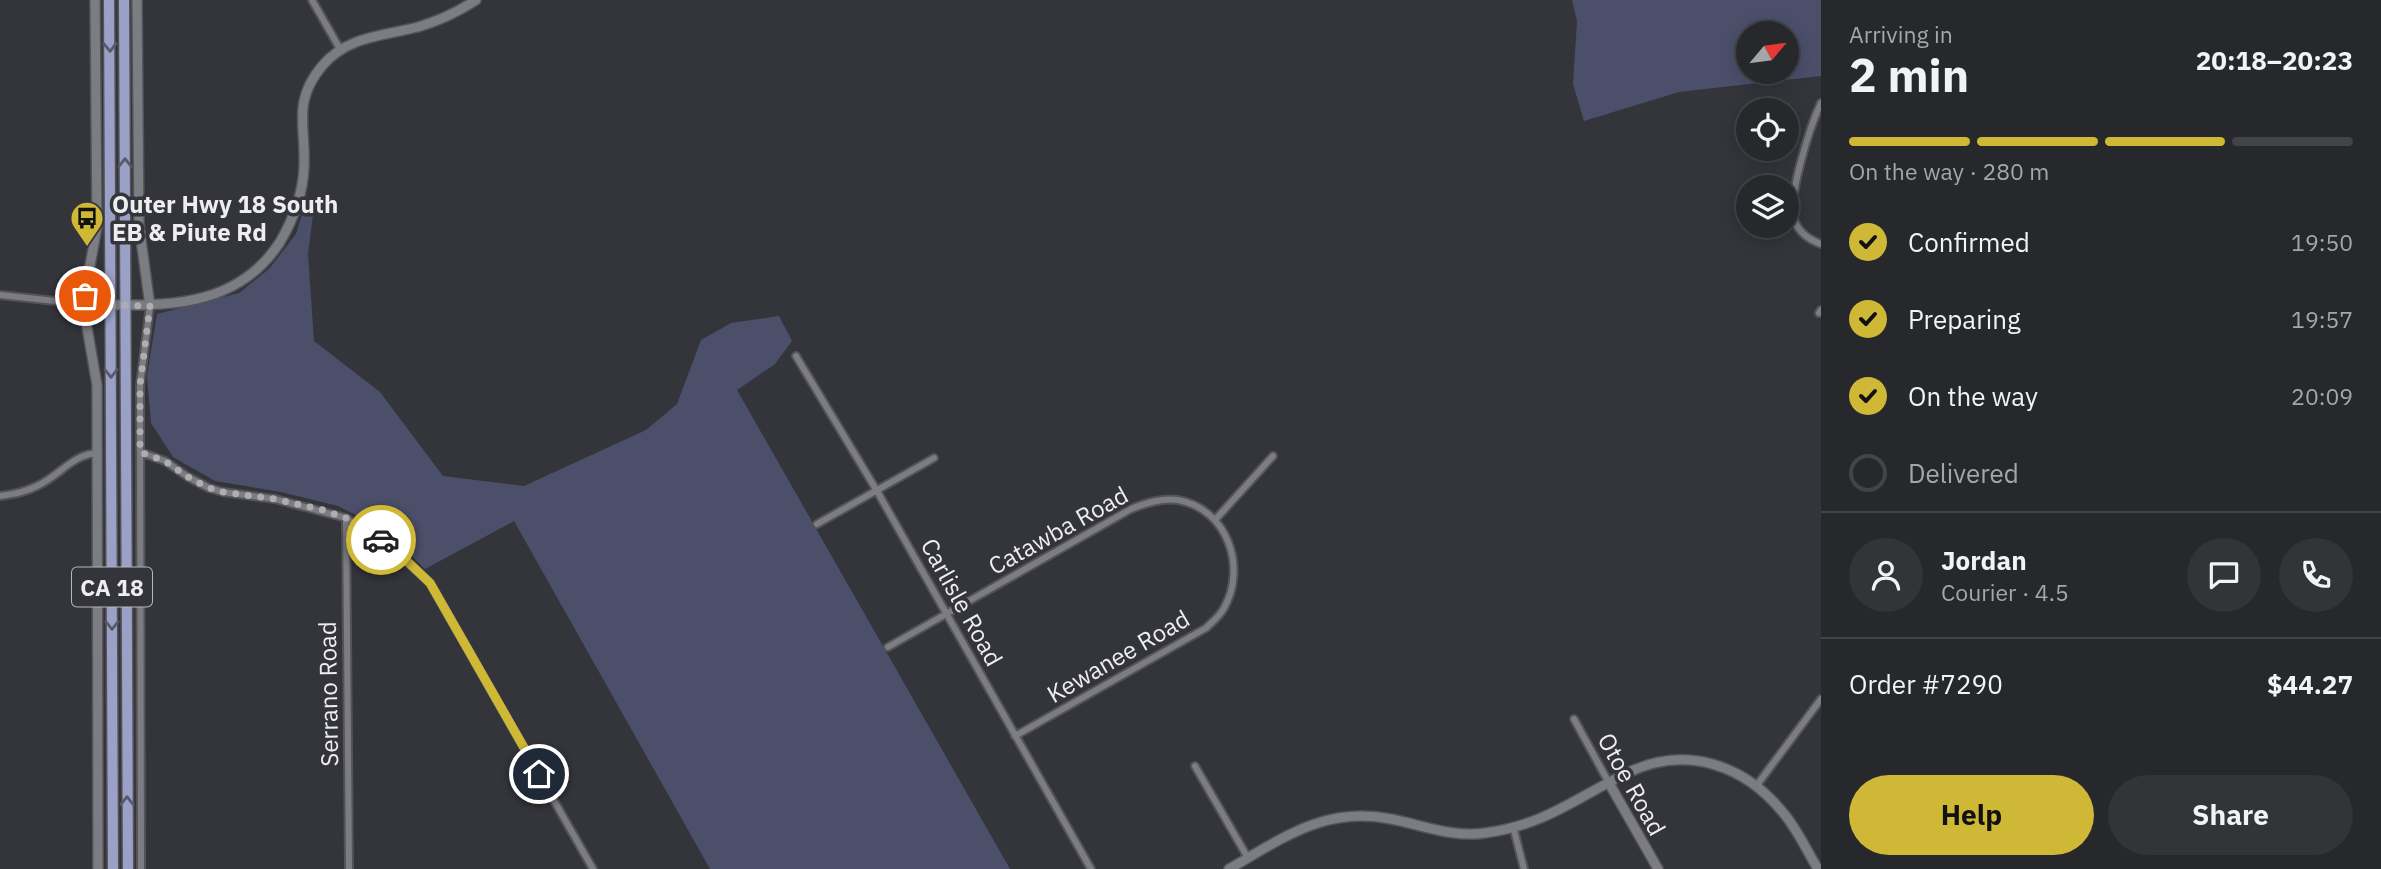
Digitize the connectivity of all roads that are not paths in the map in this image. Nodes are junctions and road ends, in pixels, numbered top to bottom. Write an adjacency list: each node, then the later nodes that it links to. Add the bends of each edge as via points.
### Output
1 (95, 0): 11 (street, via 97,227)
2 (109, 0): 12 (main road, CA 18, one-way to 12)
3 (124, 0): 13 (main road, CA 18, one-way to 3)
4 (137, 0): 14 (street, via 139,225)
5 (312, 0): 7 (street)
6 (475, 0): 7 (street, via 447,17 364,38)
7 (340, 49): 14 (street, via 310,82 303,101 304,169 299,204 277,246 230,289)
8 (1821, 103): 9 (street, via 1812,122 1794,199 1794,219 1801,231)
9 (1821, 244)
10 (0, 295): 11 (street)
11 (83, 304): 12 (street); 17 (street, via 97,385)
12 (111, 305): 13 (street); 36 (main road, CA 18, one-way to 36)
13 (126, 305): 14 (street); 37 (main road, CA 18, one-way to 13)
14 (150, 306): 16 (street, via 140,385)
15 (796, 356): 20 (street, Carlisle Road)
16 (140, 452): 22 (street, via 165,461 209,488); 38 (street)
17 (98, 453): 21 (street, via 84,453 41,484); 35 (street)
18 (1273, 456): 23 (street)
19 (933, 458): 20 (street)
20 (877, 491): 24 (street); 25 (street, Carlisle Road)
21 (0, 496)
22 (346, 518): 39 (street, Serrano Road); 40 (street, via 391,546 430,583)
23 (1215, 520): 25 (street, Catawba Road, via 1179,500 1154,500 1130,509); 29 (street, Kewanee Road, via 1233,552 1234,584 1223,610 1206,628)
24 (817, 524)
25 (946, 614): 26 (street, Catawba Road); 29 (street, Carlisle Road)
26 (888, 647)
27 (1821, 699): 32 (street)
28 (1574, 719): 31 (street, Otoe Road)
29 (1015, 736): 41 (street, Carlisle Road)
30 (1195, 766): 34 (street)
31 (1609, 783): 32 (street, via 1643,766 1694,761 1732,770); 33 (street); 44 (street, Otoe Road)
32 (1757, 785): 45 (street, via 1785,814)
33 (1514, 830): 34 (street, via 1477,835 1390,818 1343,816 1305,827); 43 (street)
34 (1248, 858): 42 (street)
35 (98, 869)
36 (113, 869)
37 (128, 869)
38 (141, 869)
39 (349, 869)
40 (593, 869)
41 (1091, 869)
42 (1229, 869)
43 (1524, 869)
44 (1658, 869)
45 (1818, 869)

